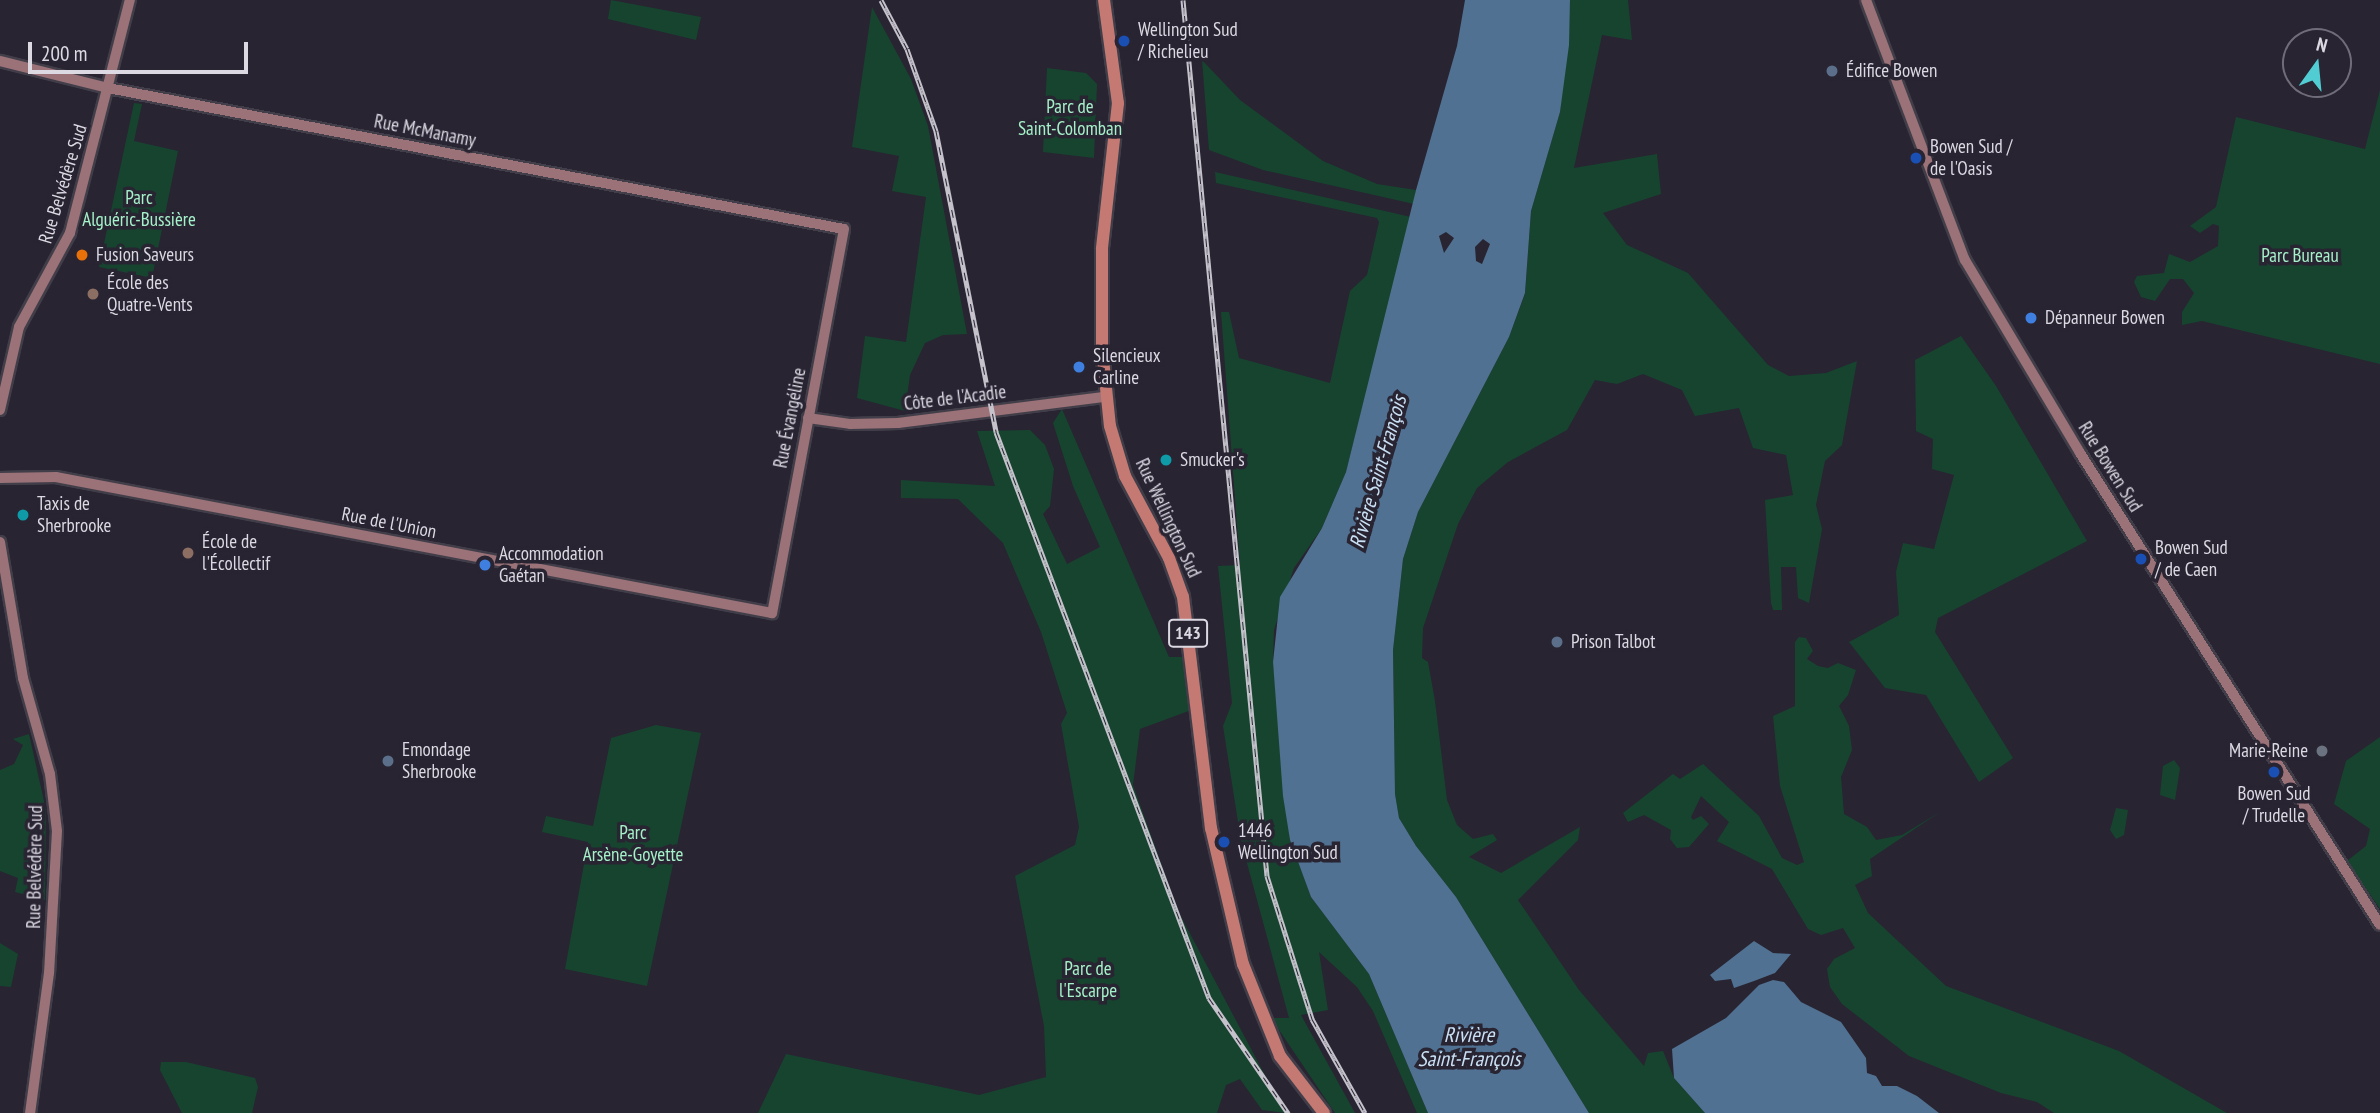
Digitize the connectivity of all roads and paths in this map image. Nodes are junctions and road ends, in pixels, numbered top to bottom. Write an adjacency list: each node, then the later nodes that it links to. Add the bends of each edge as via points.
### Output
1 (130, 0): 5 (street, Rue Belvédère Sud)
2 (1104, 0): 7 (main road, Rue Wellington Sud / 143, via 1118,103 1102,249)
3 (1866, 0): 13 (street, Rue Bowen Sud, via 1952,235 1969,269 2073,442)
4 (0, 61): 5 (street, Rue McManamy)
5 (108, 88): 6 (street, Rue McManamy); 8 (street, Rue Belvédère Sud, via 70,233 19,327)
6 (844, 229): 9 (street, Rue Évangéline)
7 (1105, 397): 9 (street, Côte de l'Acadie, via 898,423 850,424); 15 (main road, Rue Wellington Sud / 143, via 1121,465 1169,558 1183,597 1211,828 1243,964 1280,1056)
8 (0, 410)
9 (808, 418): 12 (street, Rue Évangéline)
10 (0, 478): 12 (street, Rue de l'Union, via 56,477)
11 (0, 542): 14 (street, Rue Belvédère Sud, via 23,678 50,774 57,831 49,973)
12 (772, 613)
13 (2380, 925)
14 (30, 1113)
15 (1324, 1113)

